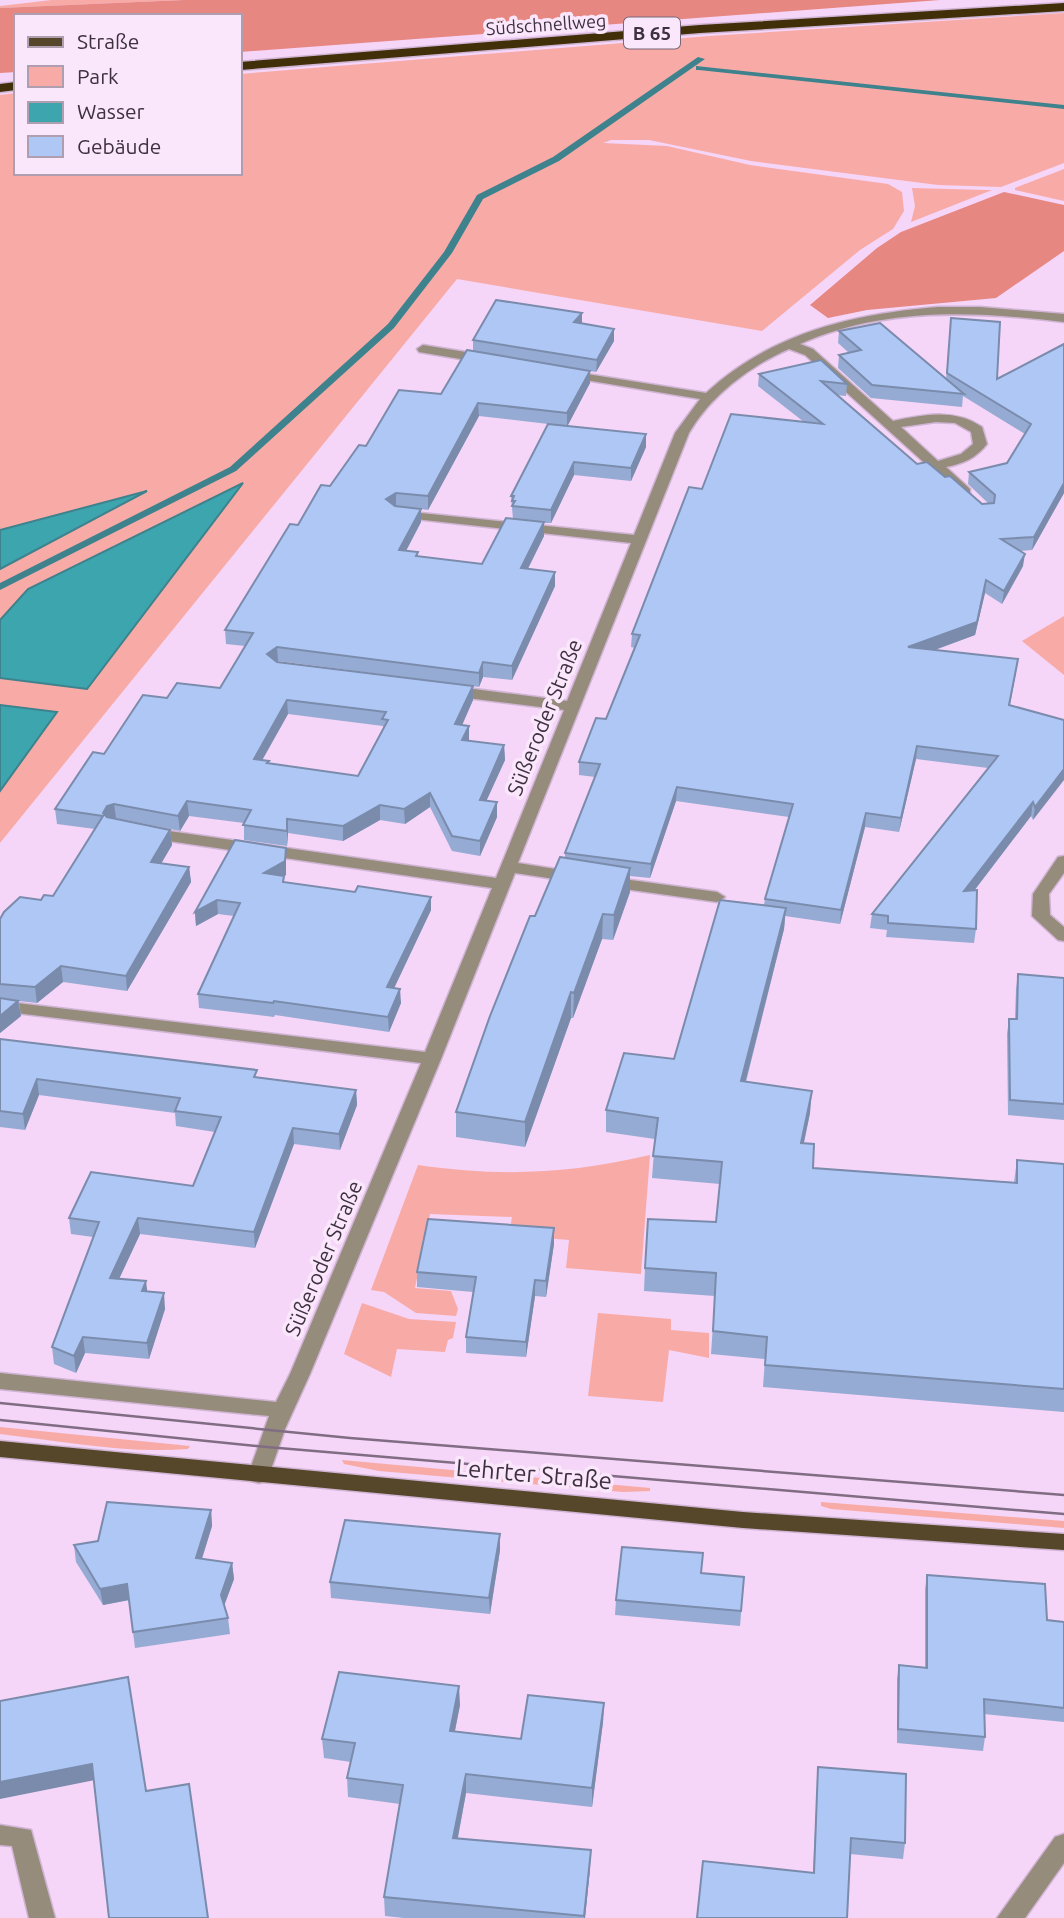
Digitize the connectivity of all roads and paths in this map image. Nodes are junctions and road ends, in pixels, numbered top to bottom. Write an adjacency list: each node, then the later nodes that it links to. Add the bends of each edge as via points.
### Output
1 (1031, 0): 3 (highway, Südschnellweg / B 65)
2 (1064, 7): 4 (highway, Südschnellweg / B 65, via 700,29)
3 (242, 57)
4 (242, 66)
5 (1064, 318): 6 (street, Süßeroder Straße, via 942,310 849,322)
6 (786, 343): 10 (street, Süßeroder Straße); 11 (street, via 809,352)
7 (422, 349): 8 (street)
8 (504, 363)
9 (559, 372): 10 (street)
10 (708, 397): 15 (street, Süßeroder Straße, via 682,433)
11 (891, 425): 12 (street); 12 (street, via 947,418 977,429 980,444 974,452)
12 (937, 465): 13 (street)
13 (976, 502)
14 (396, 513): 15 (street)
15 (641, 540): 17 (street, Süßeroder Straße)
16 (439, 690): 17 (street)
17 (573, 706): 20 (street, Süßeroder Straße)
18 (136, 830): 21 (street)
19 (1064, 861): 23 (street, via 1041,894 1041,916)
20 (509, 867): 21 (street, Süßeroder Straße); 22 (street)
21 (502, 884): 25 (street, Süßeroder Straße)
22 (717, 897)
23 (1064, 936)
24 (0, 1006): 25 (street)
25 (432, 1059): 27 (street, Süßeroder Straße)
26 (0, 1381): 27 (street)
27 (282, 1410): 29 (street, Süßeroder Straße)
28 (0, 1449): 29 (main road, Lehrter Straße)
29 (259, 1475): 30 (main road, Lehrter Straße, via 743,1520)
30 (1064, 1542)
31 (0, 1835): 33 (street, via 22,1837)
32 (1064, 1844): 34 (street)
33 (41, 1918)
34 (1010, 1918)

